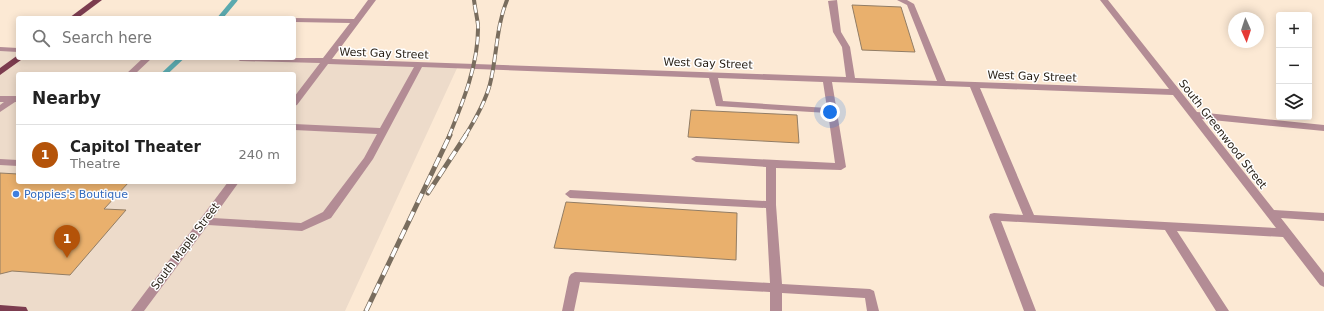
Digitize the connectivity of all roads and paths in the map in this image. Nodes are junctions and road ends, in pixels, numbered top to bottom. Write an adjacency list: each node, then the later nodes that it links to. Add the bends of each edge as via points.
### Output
1 (98, 0): 6 (main road)
2 (372, 0): 8 (street)
3 (833, 0): 20 (street, via 837,32 846,47)
4 (901, 0): 21 (street, via 910,4)
5 (1104, 0): 23 (street, South Greenwood Street)
6 (76, 16)
7 (296, 20): 8 (street)
8 (356, 21): 14 (street)
9 (0, 49): 10 (street)
10 (16, 50)
11 (16, 60): 16 (main road)
12 (146, 60): 17 (street)
13 (289, 60): 14 (street, West Gay Street)
14 (324, 62): 15 (street, West Gay Street); 26 (street)
15 (419, 65): 18 (street, West Gay Street); 32 (street)
16 (0, 72)
17 (132, 72)
18 (713, 74): 19 (street, West Gay Street); 28 (street, via 718,104)
19 (827, 79): 20 (street, West Gay Street); 28 (street)
20 (851, 80): 21 (street, West Gay Street)
21 (942, 83): 22 (street, West Gay Street)
22 (974, 84): 23 (street, West Gay Street); 42 (street)
23 (1175, 92): 29 (street, South Greenwood Street)
24 (16, 99): 25 (street); 27 (street)
25 (0, 100)
26 (296, 100)
27 (0, 109)
28 (833, 111): 36 (street, via 841,167)
29 (1194, 116): 31 (street); 40 (street, South Greenwood Street)
30 (296, 127): 32 (street)
31 (1324, 128)
32 (384, 131): 43 (street, via 368,159 327,215 302,227)
33 (696, 159): 36 (street)
34 (0, 162): 35 (street)
35 (16, 163)
36 (771, 164): 39 (street)
37 (232, 184): 43 (street, South Maple Street)
38 (570, 194): 39 (street)
39 (771, 205): 47 (street)
40 (1271, 214): 41 (street); 45 (street, South Greenwood Street)
41 (1324, 217)
42 (1030, 219): 44 (street); 54 (street, via 994,217)
43 (204, 221): 50 (street, South Maple Street)
44 (1168, 226): 45 (street); 55 (street)
45 (1285, 233): 46 (street, South Greenwood Street)
46 (1324, 282)
47 (776, 288): 51 (street, via 576,277); 52 (street); 53 (street, via 870,294)
48 (1, 310): 49 (main road)
49 (22, 311)
50 (138, 311)
51 (568, 311)
52 (776, 311)
53 (873, 311)
54 (1030, 311)
55 (1223, 311)

